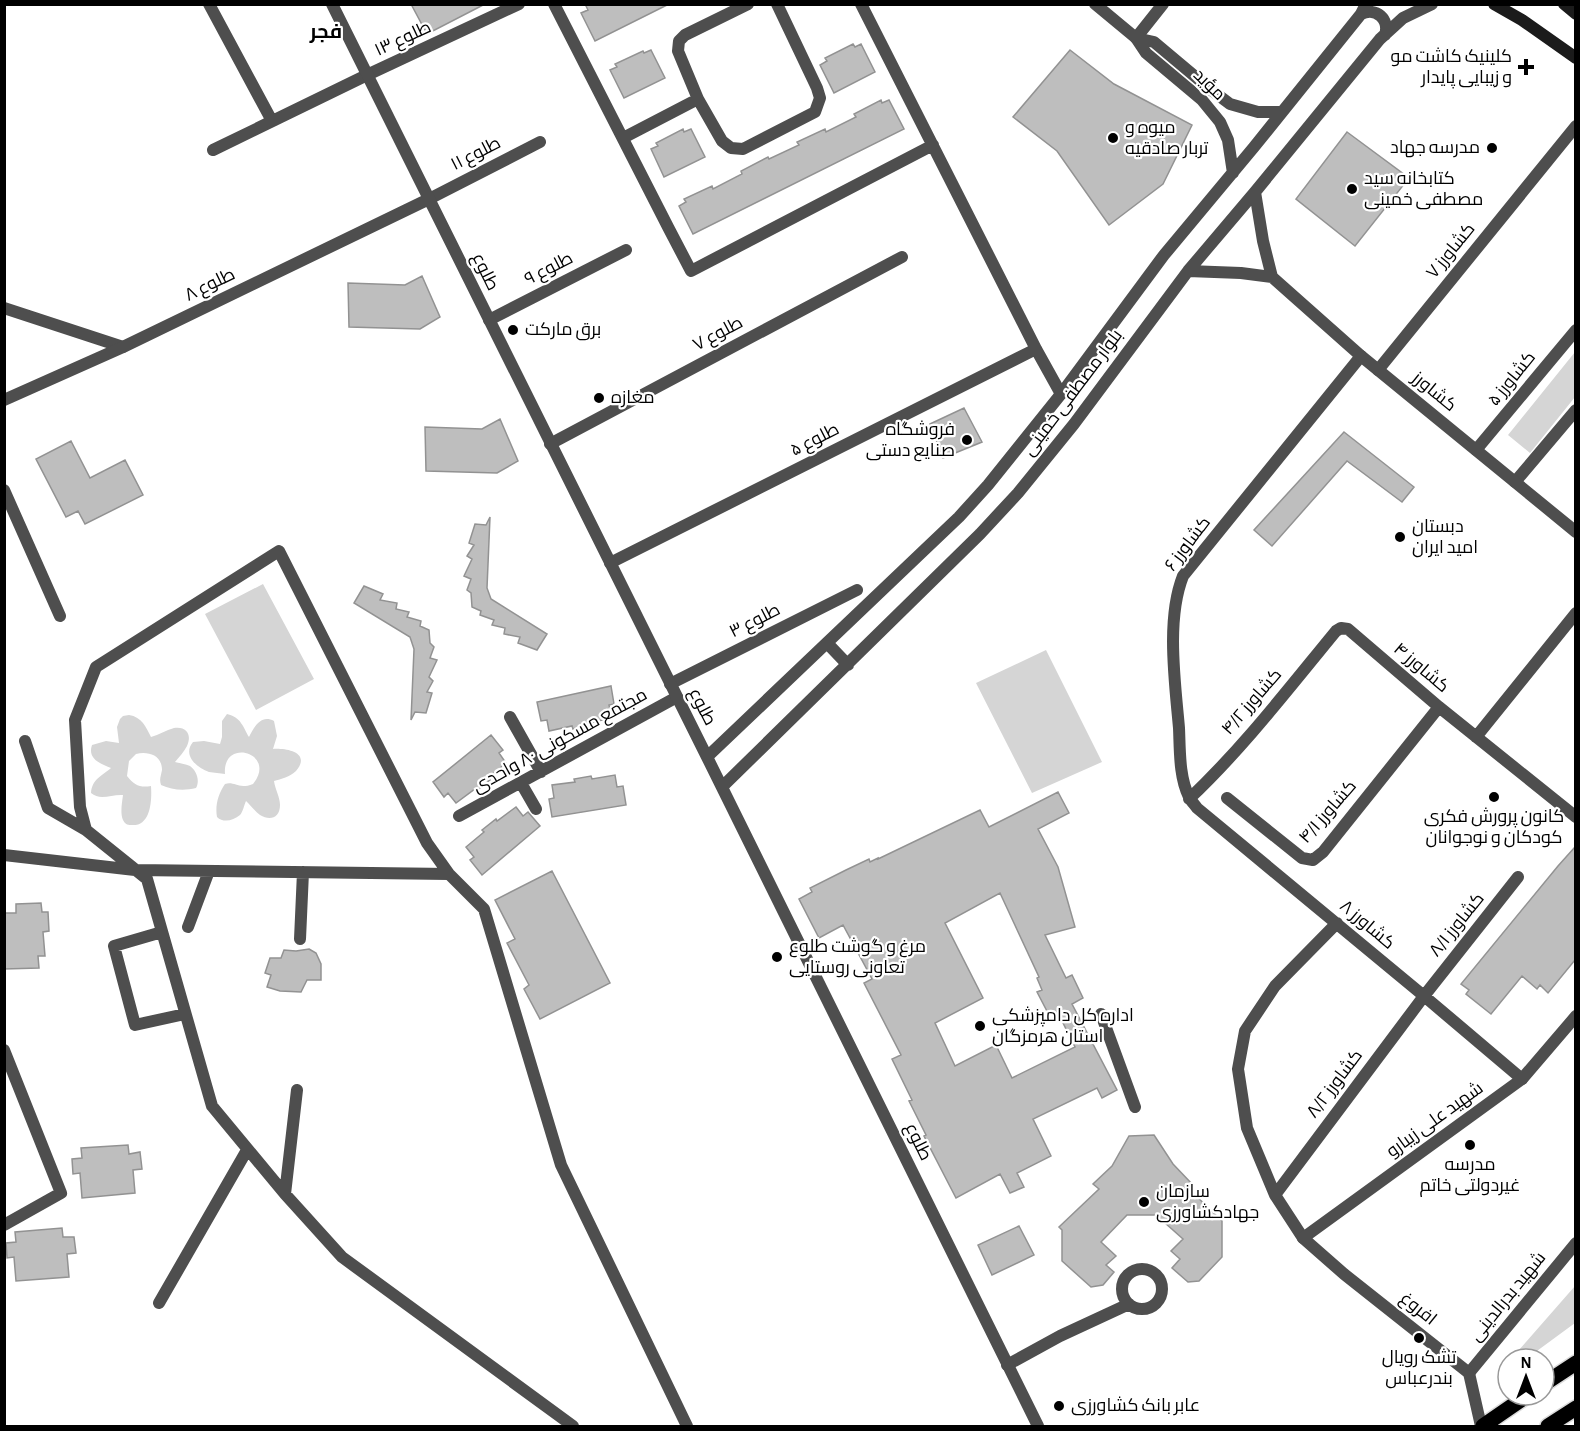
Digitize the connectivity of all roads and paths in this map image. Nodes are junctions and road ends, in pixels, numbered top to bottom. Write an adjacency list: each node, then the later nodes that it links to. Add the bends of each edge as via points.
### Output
1 (209, 4): 23 (street)
2 (332, 4): 20 (street, طلوع)
3 (519, 4): 20 (street, طلوع ۱۳)
4 (554, 4): 25 (street)
5 (748, 4): 21 (street, via 685,34 679,41 678,51)
6 (777, 4): 21 (street, via 817,88 820,99 815,112 743,149 731,148 722,141)
7 (861, 4): 27 (street)
8 (1095, 4): 18 (street, مؤید)
9 (1163, 4): 18 (street)
10 (1432, 4): 17 (street, بلوار مصطفی خمینی, via 1403,18)
11 (1494, 4): 16 (main road)
12 (1519, 4): 16 (main road)
13 (1564, 4): 15 (main road)
14 (1364, 9): 17 (street, via 1383,18); 22 (street, بلوار مصطفی خمینی)
15 (1575, 14)
16 (1522, 20): 19 (main road)
17 (1384, 34): 30 (street, بلوار مصطفی خمینی)
18 (1136, 38): 22 (street, مؤید, via 1154,42 1230,104 1258,112); 29 (street, مؤید, via 1146,53 1202,100 1220,122)
19 (1575, 58)
20 (367, 75): 23 (street, طلوع ۱۳); 31 (street, طلوع)
21 (698, 99): 25 (street)
22 (1282, 112): 29 (street, بلوار مصطفی خمینی)
23 (272, 121): 28 (street, طلوع ۱۳)
24 (1575, 126): 42 (street, کشاورز ۷)
25 (622, 138): 27 (street, via 692,271)
26 (540, 142): 31 (street, طلوع ۱۱)
27 (933, 145): 40 (street)
28 (213, 150)
29 (1233, 172): 43 (street, بلوار مصطفی خمینی, via 1164,255)
30 (1255, 192): 34 (street, بلوار مصطفی خمینی); 35 (street)
31 (429, 199): 37 (street, طلوع); 39 (street, طلوع ۸)
32 (626, 250): 37 (street, طلوع ۹)
33 (902, 257): 46 (street, طلوع ۷)
34 (1188, 271): 35 (street); 57 (street, بلوار مصطفی خمینی, via 1018,493)
35 (1272, 277): 41 (street, کشاورز)
36 (4, 308): 39 (street)
37 (489, 320): 46 (street, طلوع)
38 (1575, 330): 47 (street, کشاورز ۵)
39 (123, 347): 44 (street, طلوع ۸)
40 (1036, 349): 43 (street); 51 (street, طلوع ۵)
41 (1361, 356): 42 (street, کشاورز); 69 (street, کشاورز ۶, via 1183,576 1177,591 1174,663 1181,757)
42 (1378, 370): 47 (street, کشاورز)
43 (1061, 394): 56 (street, بلوار مصطفی خمینی, via 959,517)
44 (4, 400)
45 (1575, 410): 48 (street)
46 (550, 444): 51 (street, طلوع)
47 (1476, 450): 48 (street, کشاورز)
48 (1515, 482): 50 (street, کشاورز)
49 (4, 490): 54 (street)
50 (1575, 532)
51 (610, 563): 58 (street, طلوع)
52 (856, 590): 58 (street, طلوع ۳)
53 (1575, 613): 62 (street)
54 (60, 616)
55 (1341, 628): 60 (street, کشاورز ۴, via 1348,629); 69 (street, کشاورز ۴/۲)
56 (827, 643): 57 (street); 64 (street, بلوار مصطفی خمینی)
57 (848, 665): 67 (street, بلوار مصطفی خمینی)
58 (670, 684): 59 (street, طلوع)
59 (677, 697): 64 (street, طلوع); 65 (street, مجتمع مسکونی ۸۰ واحدی)
60 (1439, 707): 62 (street, کشاورز ۴); 68 (street, کشاورز ۴/۱, via 1313,860 1302,858)
61 (510, 717): 65 (street)
62 (1476, 737): 71 (street, کشاورز ۴)
63 (24, 741): 73 (street, via 48,808)
64 (707, 757): 67 (street, طلوع)
65 (541, 772): 66 (street, مجتمع مسکونی ۸۰ واحدی)
66 (521, 783): 70 (street); 72 (street, مجتمع مسکونی ۸۰ واحدی)
67 (722, 788): 101 (street, طلوع)
68 (1227, 798)
69 (1189, 799): 80 (street, کشاورز ۸)
70 (536, 809)
71 (1574, 814)
72 (459, 816)
73 (86, 830): 75 (street); 78 (street, via 80,807 75,720 96,667 279,551 427,843)
74 (4, 855): 75 (street)
75 (135, 870): 76 (street); 82 (street, via 147,879)
76 (209, 871): 77 (street); 81 (street)
77 (303, 872): 78 (street); 83 (street)
78 (449, 874): 107 (street, via 484,909 561,1165)
79 (1518, 878): 84 (street, کشاورز ۸/۱)
80 (1337, 924): 84 (street, کشاورز ۸); 94 (street, افروغ, via 1275,986 1245,1031 1238,1069 1247,1128)
81 (188, 927)
82 (162, 932): 85 (street); 85 (street, via 114,946 135,1025)
83 (300, 939)
84 (1424, 996): 89 (street, کشاورز ۸); 94 (street, کشاورز ۸/۲)
85 (185, 1014): 92 (street, via 212,1106)
86 (1101, 1014): 91 (street)
87 (1575, 1016): 89 (street, شهید علی زیبارو)
88 (4, 1050): 95 (street, via 61,1193)
89 (1522, 1079): 96 (street, شهید علی زیبارو)
90 (297, 1090): 93 (street)
91 (1136, 1107)
92 (247, 1150): 93 (street); 98 (street)
93 (285, 1194): 106 (street, via 342,1257)
94 (1275, 1195): 96 (street, افروغ)
95 (4, 1225)
96 (1303, 1238): 102 (street, افروغ)
97 (1575, 1243): 102 (street, شهید بدرالدینی)
98 (159, 1303)
99 (1129, 1304): 101 (street)
100 (1575, 1363): 103 (main road)
101 (1007, 1365): 108 (street, طلوع)
102 (1468, 1373): 109 (street)
103 (1556, 1376)
104 (1510, 1407): 109 (main road)
105 (1575, 1408): 110 (main road)
106 (573, 1426)
107 (687, 1426)
108 (1038, 1426)
109 (1482, 1426)
110 (1548, 1426)

